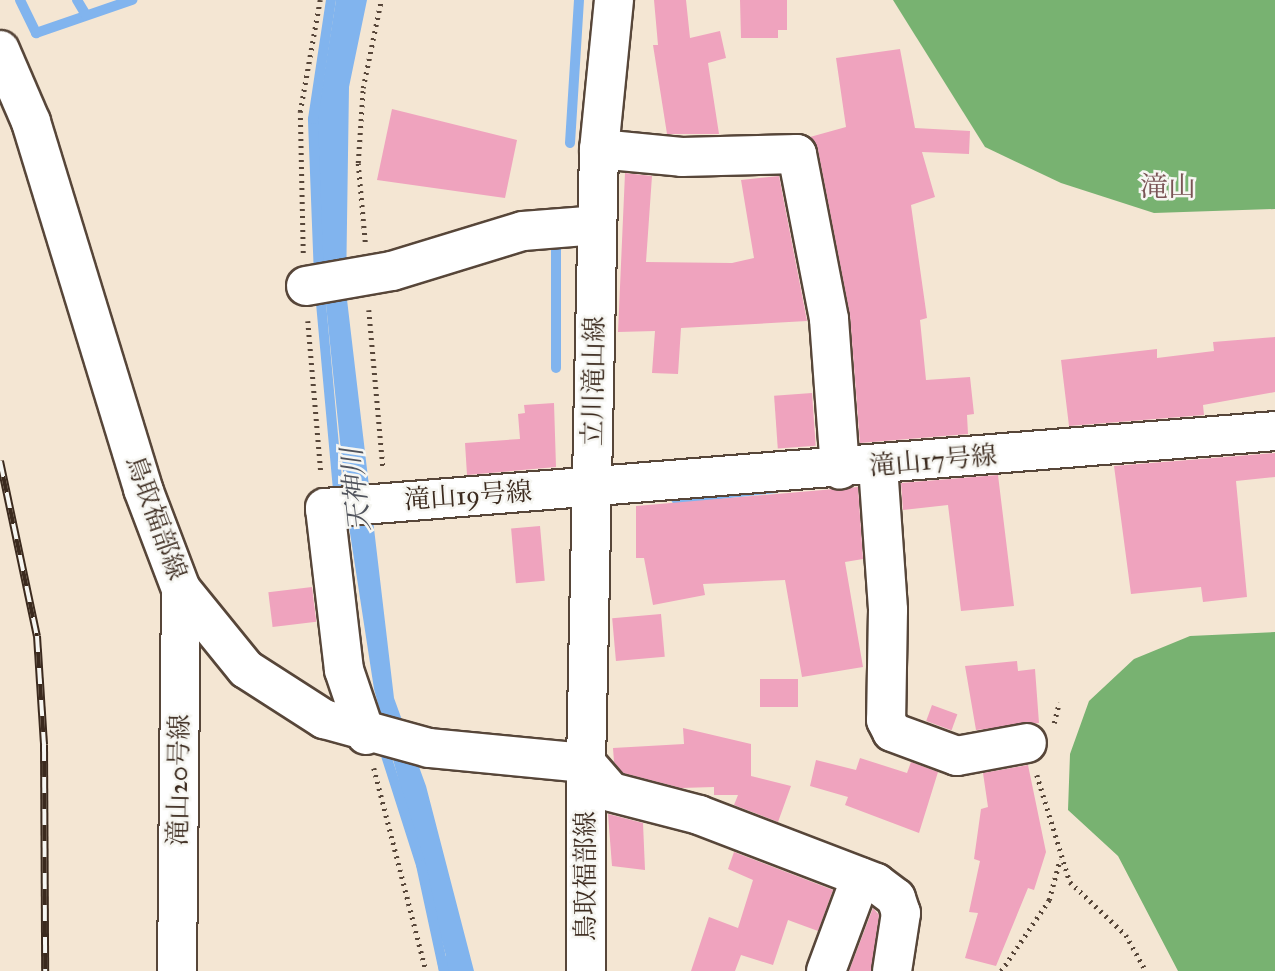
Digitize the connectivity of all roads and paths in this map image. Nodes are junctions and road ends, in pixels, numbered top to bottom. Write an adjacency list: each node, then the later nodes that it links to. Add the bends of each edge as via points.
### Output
1 (381, 0): 6 (path, via 363,88 358,163)
2 (614, 0): 4 (street, 立川滝山線)
3 (0, 50): 13 (street, 鳥取福部線, via 46,166 143,489)
4 (599, 149): 5 (street, 立川滝山線); 10 (street, via 682,157 797,154 829,318)
5 (597, 225): 6 (street, via 523,232); 11 (street, 立川滝山線)
6 (370, 275): 7 (street); 12 (path, via 368,342)
7 (306, 286)
8 (1275, 431): 9 (street, 滝山17号線)
9 (878, 466): 10 (street, 滝山17号線); 15 (street, via 888,610 886,720 892,733 957,756)
10 (840, 470): 11 (street, 滝山17号線)
11 (591, 487): 12 (street, 滝山19号線); 16 (street, 立川滝山線)
12 (387, 502): 14 (street, 滝山19号線, via 325,508 344,670)
13 (181, 589): 14 (street, 鳥取福部線, via 220,643 272,690); 21 (street, 滝山20号線)
14 (370, 736): 16 (street, 鳥取福部線, via 429,748); 22 (path)
15 (1027, 743): 17 (path)
16 (586, 763): 18 (street, via 611,792 699,815); 23 (street, 鳥取福部線)
17 (1060, 856): 24 (path, via 1049,900); 25 (path, via 1070,882 1126,935)
18 (861, 877): 19 (street); 20 (street, via 896,898 901,913)
19 (832, 956): 20 (street)
20 (892, 966)
21 (177, 971)
22 (426, 971)
23 (586, 971)
24 (1001, 971)
25 (1146, 971)

